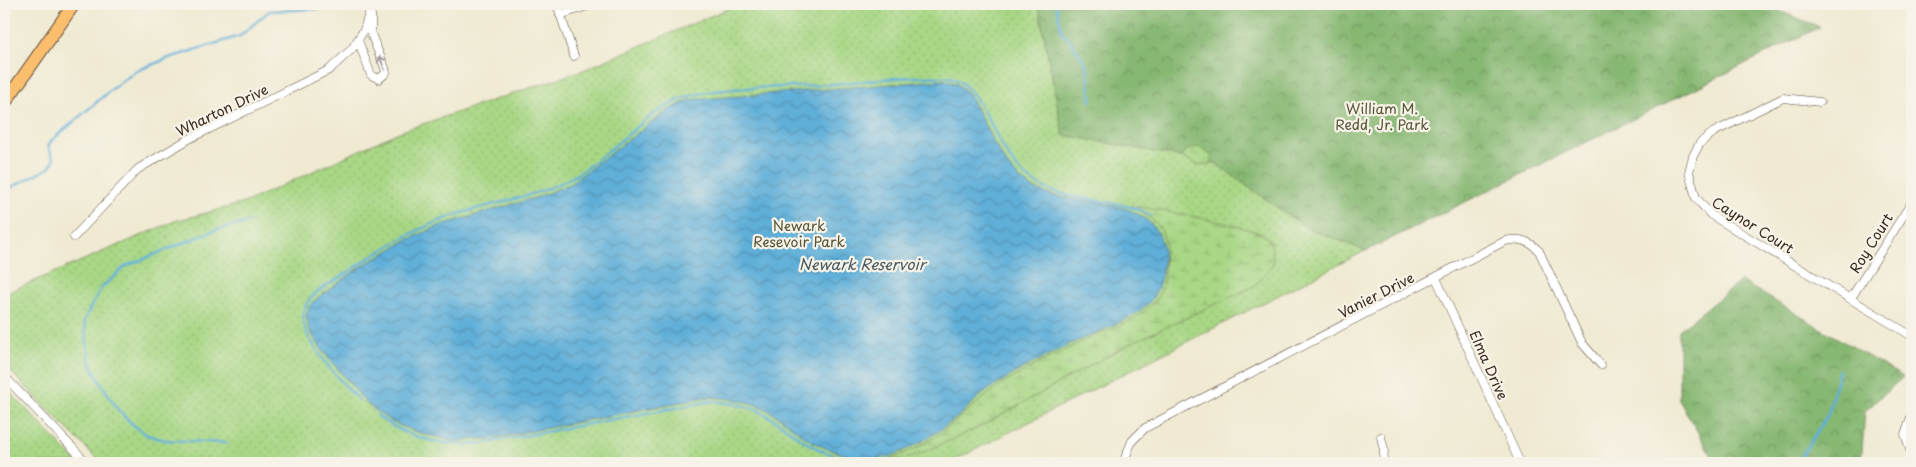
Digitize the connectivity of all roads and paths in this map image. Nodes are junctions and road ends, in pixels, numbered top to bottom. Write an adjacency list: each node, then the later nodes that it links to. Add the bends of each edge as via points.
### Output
1 (74, 4): 9 (main road)
2 (557, 4): 5 (street)
3 (593, 4): 5 (street)
4 (372, 8): 6 (street, Wharton Drive); 6 (street, one-way to 4, via 371,75 379,79 386,73 371,34)
5 (560, 15): 7 (street)
6 (358, 40): 11 (street, Wharton Drive, via 329,70 138,168)
7 (574, 56)
8 (1820, 102): 13 (street, Caynor Court, via 1783,98 1714,132 1700,143 1689,172 1696,198 1711,215)
9 (4, 104)
10 (1912, 202): 13 (street, Roy Court)
11 (74, 238)
12 (1436, 278): 15 (street, Vanier Drive, via 1505,241 1520,239 1527,242 1539,251 1582,343); 21 (street, Vanier Drive, via 1145,428 1127,449); 23 (street, Elma Drive)
13 (1851, 298): 14 (street, Caynor Court)
14 (1912, 336)
15 (1601, 365)
16 (4, 376): 20 (street)
17 (1912, 414): 19 (street, via 1905,434)
18 (1381, 438): 22 (street)
19 (1912, 455)
20 (87, 463)
21 (1123, 463)
22 (1383, 463)
23 (1520, 463)

